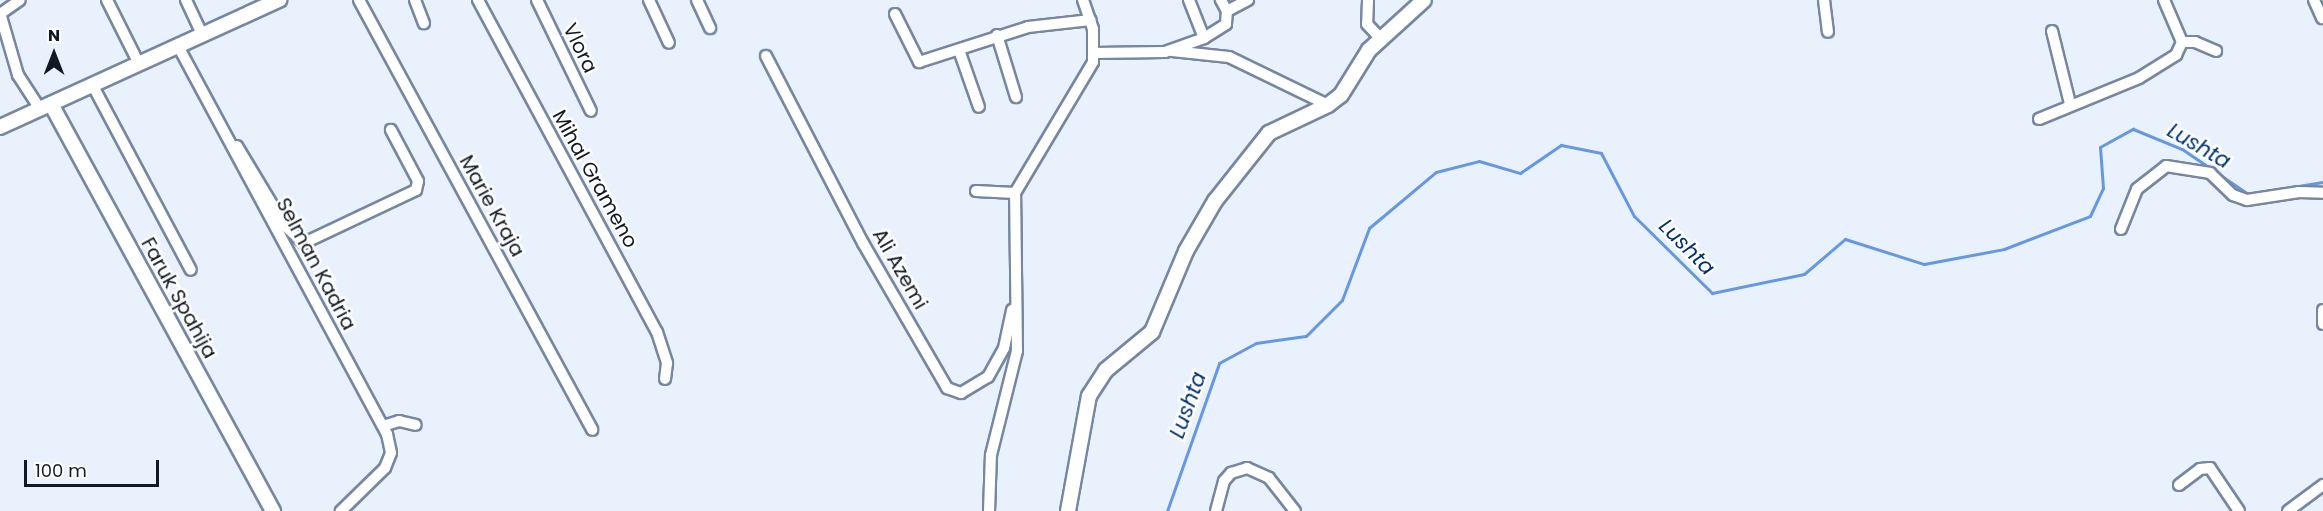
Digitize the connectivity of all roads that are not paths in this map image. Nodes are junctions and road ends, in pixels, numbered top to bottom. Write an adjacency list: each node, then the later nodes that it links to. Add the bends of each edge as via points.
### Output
1 (20, 0): 22 (street)
2 (107, 0): 42 (street)
3 (186, 0): 30 (street)
4 (279, 0): 20 (street)
5 (359, 0): 65 (street, Marie Kraja)
6 (415, 0): 26 (street)
7 (478, 0): 62 (street, Mihal Grameno, via 657,332 667,363)
8 (537, 0): 49 (street, Vlora)
9 (649, 0): 35 (street)
10 (697, 0): 27 (street)
11 (1083, 0): 25 (street)
12 (1189, 0): 32 (street)
13 (1221, 0): 21 (street)
14 (1248, 0): 21 (street)
15 (1368, 0): 33 (street, via 1367,24)
16 (1424, 0): 33 (street)
17 (1824, 0): 29 (street)
18 (2164, 0): 34 (street)
19 (2314, 0): 24 (street)
20 (252, 5): 30 (street)
21 (1227, 11): 32 (street, via 1226,24)
22 (0, 14): 47 (street, via 18,75)
23 (894, 14): 37 (street, via 919,62)
24 (2322, 18)
25 (1091, 20): 31 (street, via 1046,23); 40 (street)
26 (424, 22)
27 (710, 28)
28 (2052, 31): 45 (street)
29 (1828, 32)
30 (202, 34): 36 (street)
31 (998, 35): 37 (street); 44 (street)
32 (1204, 38): 38 (street)
33 (1380, 38): 46 (street, via 1341,95)
34 (2182, 42): 39 (street, via 2195,42); 45 (street, via 2176,56 2139,78)
35 (669, 43)
36 (178, 46): 42 (street); 50 (street, Selman Kadria)
37 (959, 50): 48 (street)
38 (1172, 51): 40 (street); 46 (street, via 1229,57)
39 (2216, 51)
40 (1094, 53): 55 (street, via 1082,86)
41 (766, 56): 59 (street, Ali Azemi, via 863,243 947,388 961,393 988,377 1004,348)
42 (139, 64): 43 (street)
43 (93, 86): 47 (street); 58 (street)
44 (1016, 97)
45 (2070, 104): 51 (street)
46 (1328, 105): 72 (street, via 1269,134 1258,144 1200,225 1152,332 1120,357 1097,382 1084,412)
47 (46, 107): 52 (street); 69 (street, Faruk Spahija)
48 (979, 107)
49 (591, 111)
50 (219, 119): 53 (street, Selman Kadria, via 285,226 304,243 416,190 418,181); 64 (street, Selman Kadria)
51 (2039, 119)
52 (0, 127)
53 (391, 130)
54 (976, 191): 55 (street)
55 (1015, 193): 59 (street)
56 (2323, 194): 57 (street, via 2306,192 2247,200 2233,195 2210,172 2166,166 2137,189)
57 (2121, 229)
58 (191, 270)
59 (1016, 306): 71 (street, via 1017,351 991,455)
60 (2323, 310): 61 (street)
61 (2323, 324)
62 (665, 379)
63 (416, 424): 64 (street, via 399,421)
64 (383, 426): 70 (street, Selman Kadria, via 390,444 389,460)
65 (592, 430)
66 (2179, 485): 75 (street, via 2200,469 2210,468)
67 (2323, 485): 68 (street)
68 (2303, 507): 76 (street)
69 (273, 511)
70 (341, 511)
71 (989, 511)
72 (1068, 511)
73 (1216, 511): 74 (street, via 1224,481 1231,473 1247,468 1269,478)
74 (1295, 511)
75 (2239, 511)
76 (2288, 511)

